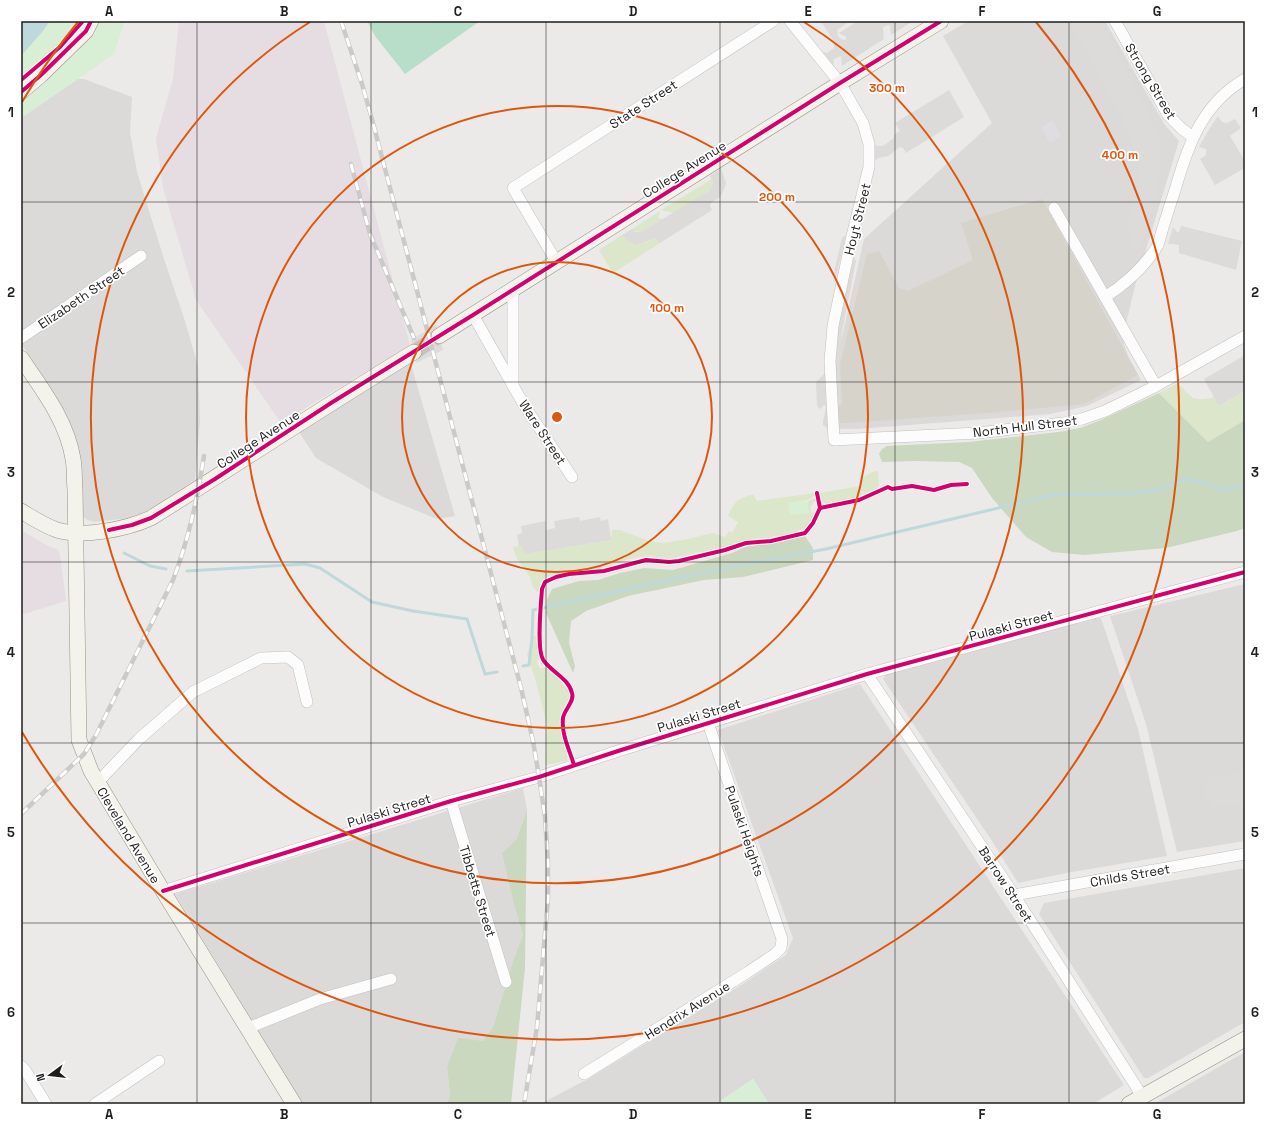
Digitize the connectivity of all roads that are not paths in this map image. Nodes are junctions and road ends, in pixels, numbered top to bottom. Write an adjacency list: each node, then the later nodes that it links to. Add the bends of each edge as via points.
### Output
1 (91, 21): 8 (street, via 86,31)
2 (773, 21): 12 (street, State Street, via 513,188)
3 (790, 21): 7 (street, Hoyt Street)
4 (941, 21): 7 (street, College Avenue)
5 (1115, 21): 9 (street, Strong Street, via 1168,115)
6 (1245, 79): 9 (street, via 1213,106)
7 (840, 83): 12 (street, College Avenue); 23 (street, Hoyt Street, via 863,123 870,160 833,326 830,361)
8 (21, 92)
9 (1193, 137): 14 (street, via 1158,245 1135,275)
10 (1054, 208): 14 (street)
11 (141, 256): 18 (street, Elizabeth Street)
12 (556, 261): 13 (street, College Avenue)
13 (513, 289): 15 (street, College Avenue); 21 (street, Ware Street)
14 (1105, 297): 22 (street)
15 (473, 315): 16 (street, College Avenue); 21 (street, Ware Street)
16 (439, 336)
17 (1245, 336): 22 (street, North Hull Street)
18 (21, 338)
19 (414, 352): 26 (street, College Avenue, via 151,518 109,530)
20 (21, 358): 26 (street, Cleveland Avenue, via 59,416 66,433 74,466)
21 (513, 386): 24 (street, Ware Street)
22 (1156, 386): 23 (street, North Hull Street, via 1105,410 1063,423 978,433)
23 (834, 440)
24 (572, 477)
25 (21, 511): 26 (street, College Avenue, via 58,530)
26 (75, 532): 31 (street, Cleveland Avenue, via 79,740 87,763)
27 (1245, 572): 28 (street, Pulaski Street)
28 (867, 674): 30 (street, Pulaski Street); 35 (street, Barrow Street)
29 (307, 702): 31 (street, via 298,666 288,657 260,658 193,692 139,739)
30 (708, 723): 32 (street, Pulaski Street, via 539,777); 36 (street, Pulaski Heights)
31 (98, 782): 34 (street, Cleveland Avenue)
32 (451, 801): 34 (street, Pulaski Street); 38 (street, Tibbetts Street)
33 (1245, 854): 35 (street, Childs Street)
34 (163, 891): 39 (street, Cleveland Avenue)
35 (1014, 895): 44 (street, Barrow Street)
36 (782, 939): 43 (street, Hendrix Avenue, via 781,948 775,954)
37 (391, 979): 39 (street, via 320,999)
38 (506, 982)
39 (248, 1028): 47 (street, Cleveland Avenue)
40 (1245, 1039): 44 (street)
41 (159, 1061): 46 (street)
42 (21, 1066): 45 (street)
43 (584, 1074)
44 (1135, 1100)
45 (46, 1104)
46 (95, 1104)
47 (294, 1104)

